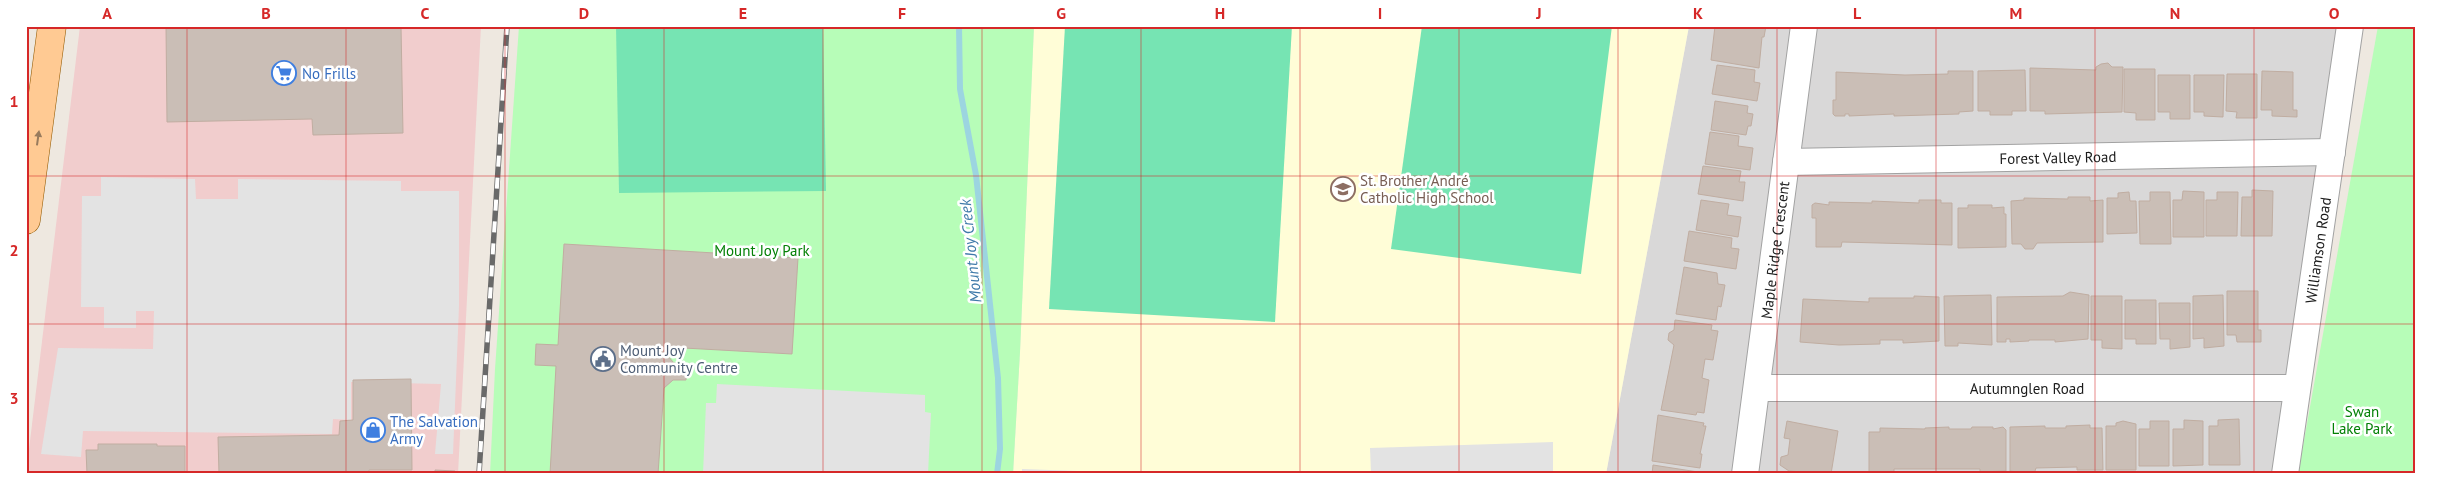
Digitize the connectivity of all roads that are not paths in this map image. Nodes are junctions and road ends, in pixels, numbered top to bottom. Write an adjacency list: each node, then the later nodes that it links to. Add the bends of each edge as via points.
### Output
1 (52, 26): 6 (main road, one-way to 1)
2 (1804, 26): 5 (street, Maple Ridge Crescent)
3 (2350, 26): 4 (street, Williamson Road)
4 (2332, 152): 5 (street, Forest Valley Road); 8 (street, Williamson Road)
5 (1786, 162): 7 (street, Maple Ridge Crescent)
6 (26, 220)
7 (1757, 388): 8 (street, Autumnglen Road); 9 (street, Maple Ridge Crescent)
8 (2298, 388): 10 (street, Williamson Road)
9 (1745, 474)
10 (2285, 474)

